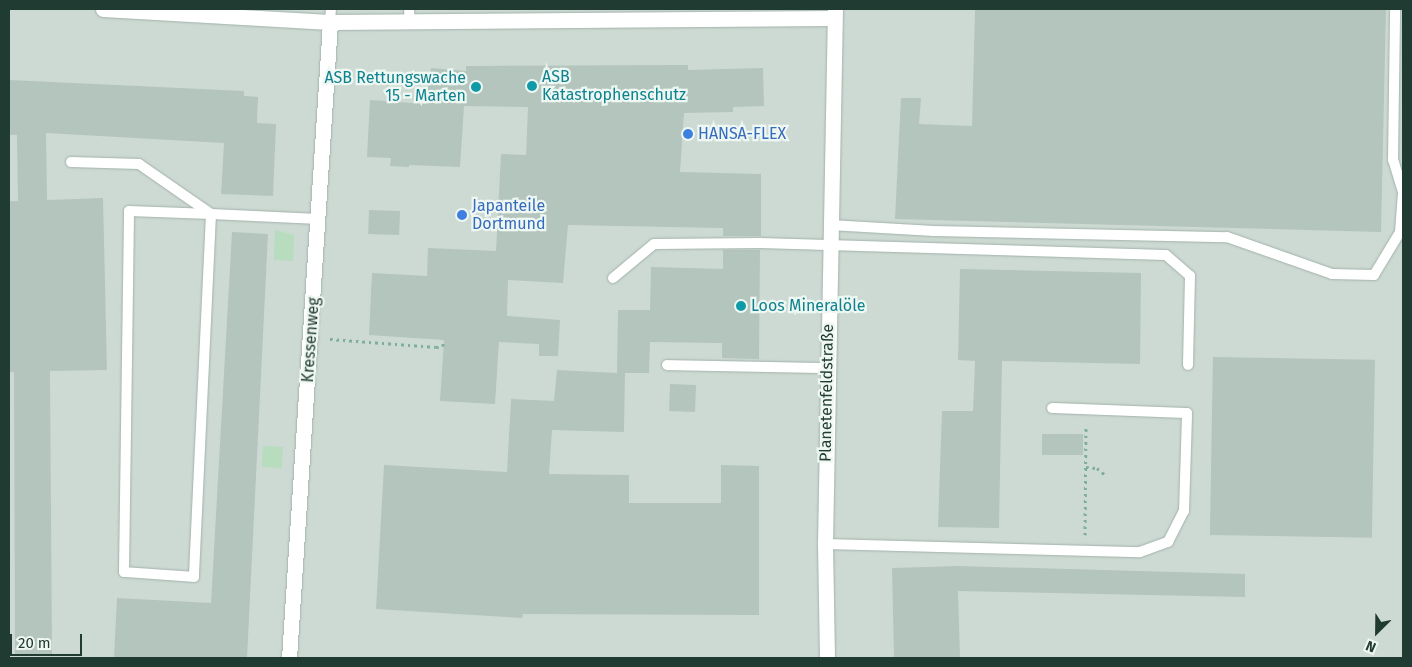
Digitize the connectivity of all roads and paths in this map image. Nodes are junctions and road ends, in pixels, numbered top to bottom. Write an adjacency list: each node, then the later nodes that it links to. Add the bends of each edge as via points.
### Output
1 (103, 9): 5 (street)
2 (1395, 9): 10 (lane, via 1393,160 1402,192 1400,232 1374,275 1332,274 1226,237 934,231)
3 (835, 13): 4 (street); 10 (street, Planetenfeldstraße)
4 (595, 14): 6 (street)
5 (331, 15): 6 (street); 9 (street, Kressenweg)
6 (410, 15)
7 (71, 162): 8 (lane, via 139,164)
8 (211, 214): 8 (lane, via 129,211 124,572 194,577); 9 (lane)
9 (319, 219): 13 (street, Kressenweg)
10 (830, 225): 11 (street, Planetenfeldstraße)
11 (829, 247): 12 (lane, via 654,244); 16 (lane, via 1166,255 1190,276); 17 (street, Planetenfeldstraße)
12 (613, 278)
13 (312, 338): 14 (path, via 436,347 443,346); 24 (street, Kressenweg)
14 (444, 340)
15 (667, 364): 17 (lane)
16 (1188, 365)
17 (828, 368): 22 (street, Planetenfeldstraße)
18 (1052, 408): 19 (lane)
19 (1086, 410): 20 (path); 23 (lane, via 1187,413 1184,511 1168,542 1140,552)
20 (1086, 467): 21 (path, via 1097,468); 23 (path)
21 (1105, 475)
22 (825, 544): 23 (lane); 25 (street, Planetenfeldstraße)
23 (1085, 550)
24 (289, 658)
25 (827, 658)

